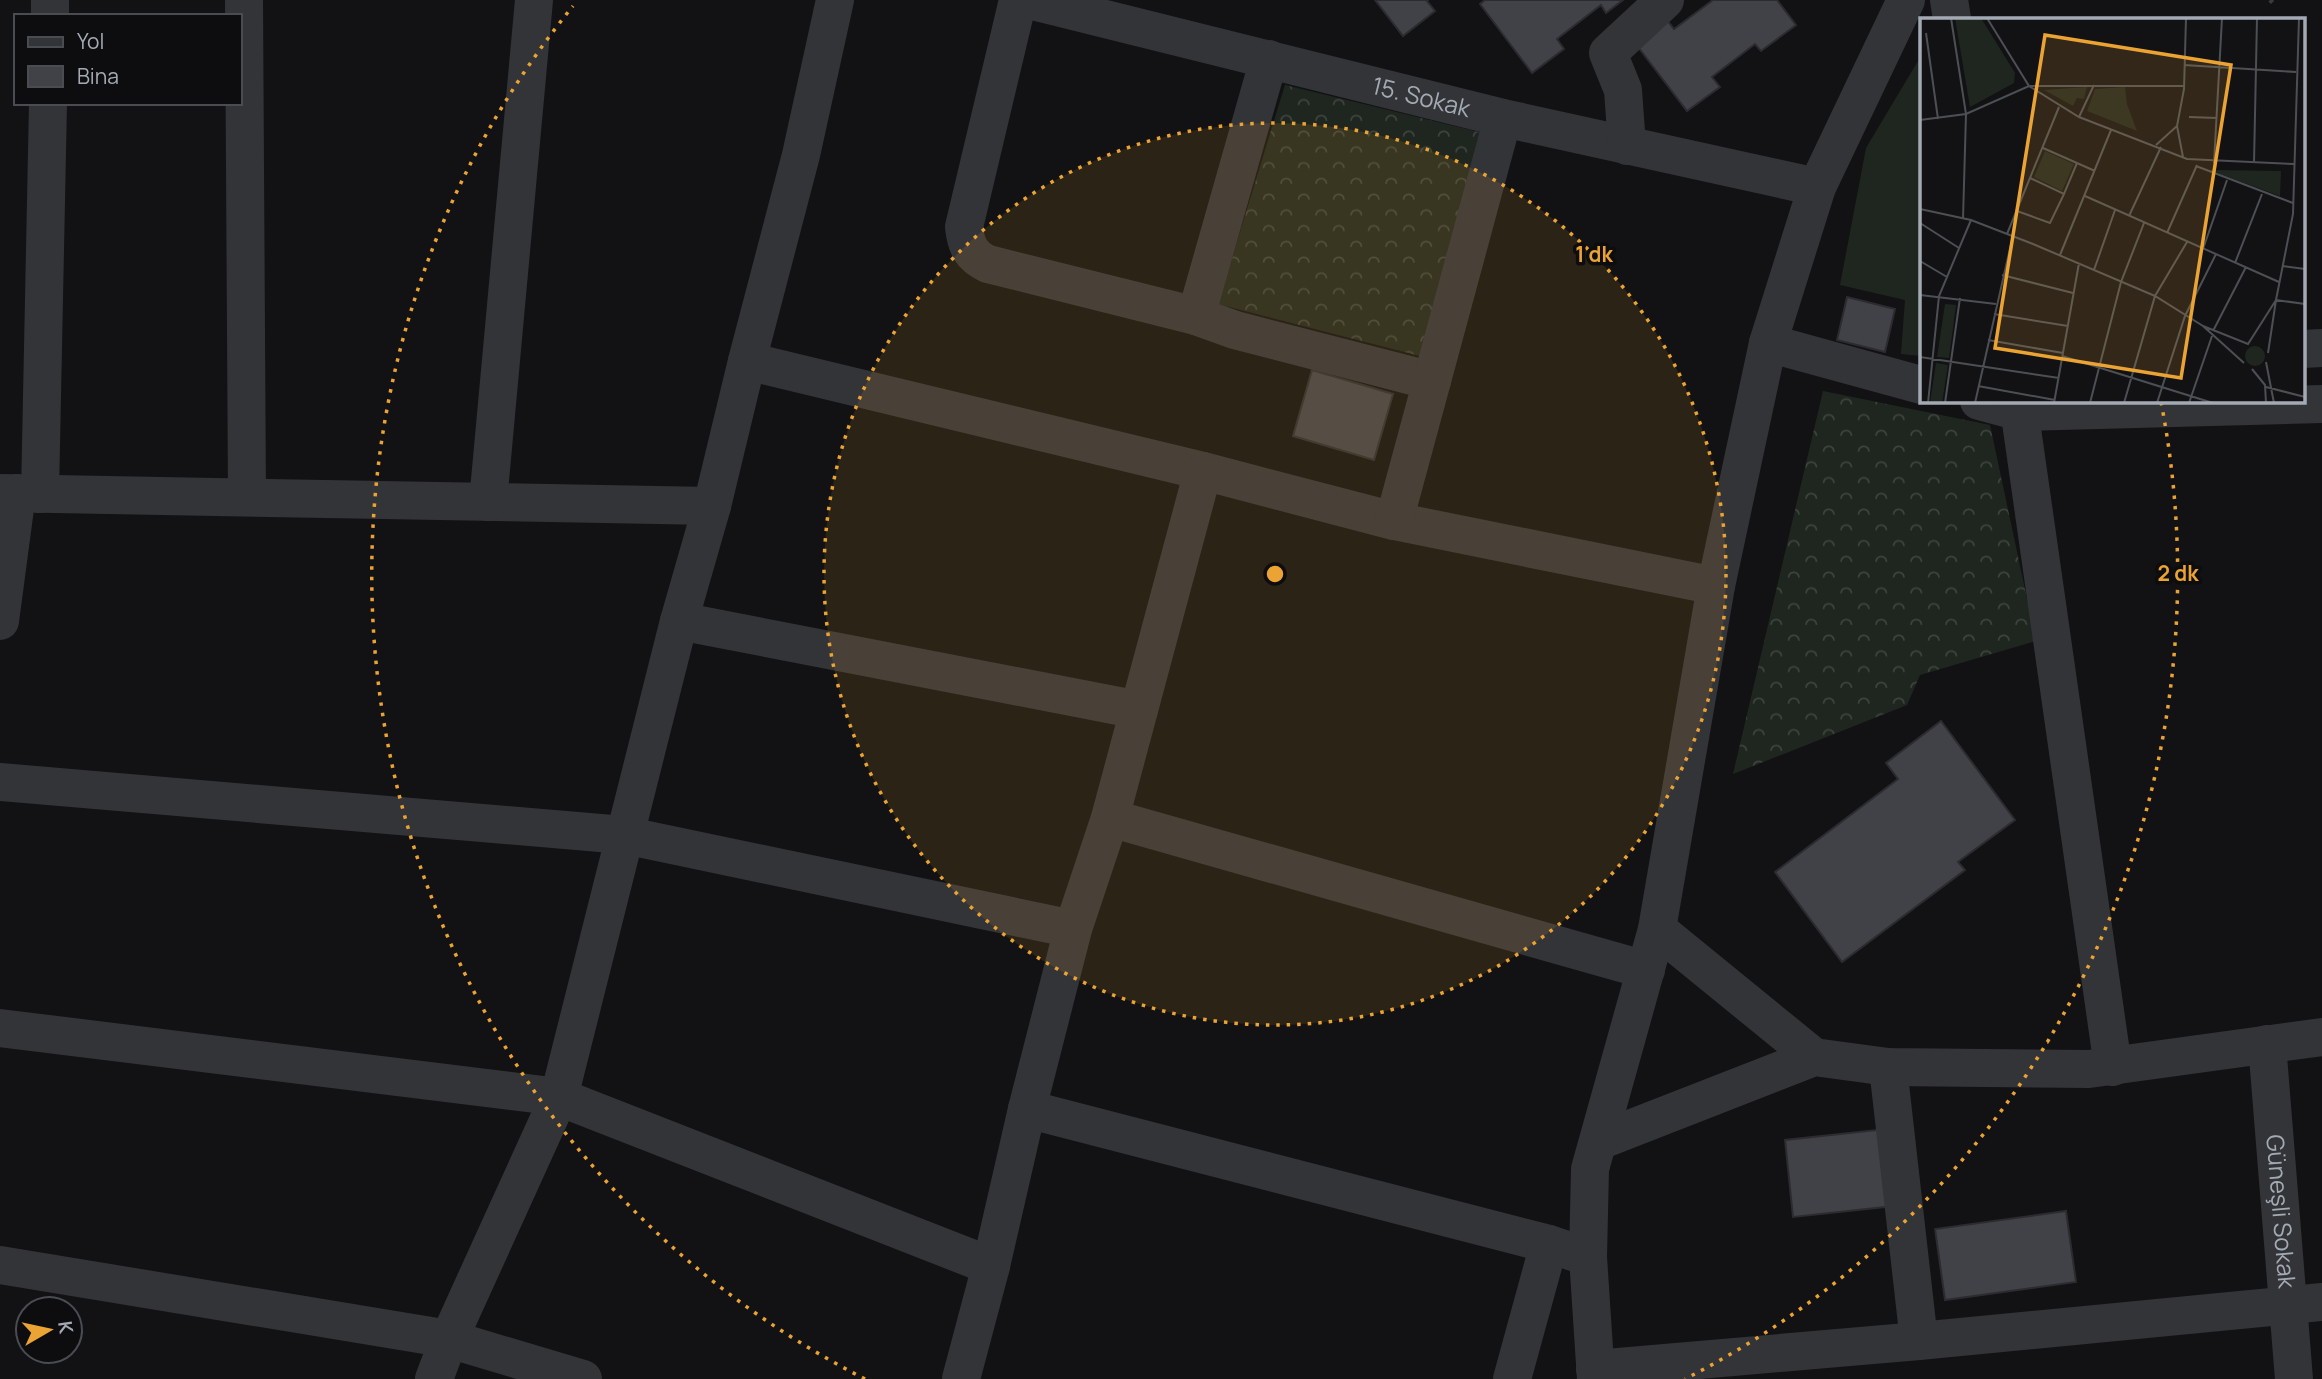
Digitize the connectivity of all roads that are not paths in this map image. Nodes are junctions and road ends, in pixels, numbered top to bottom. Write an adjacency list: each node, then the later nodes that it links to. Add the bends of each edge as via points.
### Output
1 (244, 0): 27 (street)
2 (534, 0): 28 (street)
3 (835, 0): 19 (street, via 801,155)
4 (1018, 0): 15 (street, via 964,228 970,250 988,264)
5 (1029, 0): 10 (street, 15. Sokak)
6 (1665, 0): 13 (street, via 1608,53 1623,90)
7 (1906, 0): 14 (street)
8 (1949, 0): 9 (street)
9 (1952, 18)
10 (1269, 59): 12 (street, 15. Sokak); 15 (street)
11 (48, 105): 26 (street)
12 (1503, 118): 13 (street, 15. Sokak); 20 (street)
13 (1627, 146): 14 (street, 15. Sokak)
14 (1817, 187): 16 (street)
15 (1196, 316): 20 (street)
16 (1768, 343): 21 (street); 31 (street)
17 (2322, 348): 18 (street)
18 (2304, 349)
19 (747, 361): 25 (street); 29 (street)
20 (1432, 381): 30 (street)
21 (1920, 385)
22 (1987, 402): 24 (street)
23 (2322, 404): 24 (street)
24 (2019, 406): 46 (street)
25 (1202, 471): 30 (street); 34 (street)
26 (19, 494): 27 (street); 32 (street)
27 (247, 497): 28 (street)
28 (488, 502): 29 (street)
29 (712, 506): 33 (street)
30 (1394, 521): 31 (street)
31 (1716, 586): 39 (street)
32 (0, 621)
33 (679, 621): 34 (street); 37 (street)
34 (1139, 710): 36 (street)
35 (0, 782): 37 (street)
36 (1110, 818): 38 (street); 40 (street)
37 (624, 835): 38 (street); 47 (street)
38 (1073, 929): 48 (street)
39 (1657, 929): 40 (street); 44 (street)
40 (1646, 970): 49 (street)
41 (0, 1028): 47 (street)
42 (2322, 1037): 43 (street)
43 (2267, 1044): 46 (street); 54 (street, Güneşli Sokak)
44 (1814, 1057): 45 (street); 49 (street)
45 (1888, 1067): 46 (street); 56 (street)
46 (2113, 1067)
47 (559, 1097): 53 (street); 55 (street)
48 (1027, 1109): 50 (street); 53 (street)
49 (1599, 1141): 51 (street, via 1590,1169)
50 (1549, 1244): 51 (street); 61 (street)
51 (1588, 1256): 57 (street)
52 (0, 1265): 55 (street)
53 (991, 1266): 60 (street)
54 (2304, 1304): 56 (street); 62 (street, Güneşli Sokak)
55 (449, 1339): 58 (street); 59 (street)
56 (1919, 1341): 57 (street)
57 (1595, 1374)
58 (434, 1379)
59 (583, 1379)
60 (961, 1379)
61 (1512, 1379)
62 (2294, 1379)

